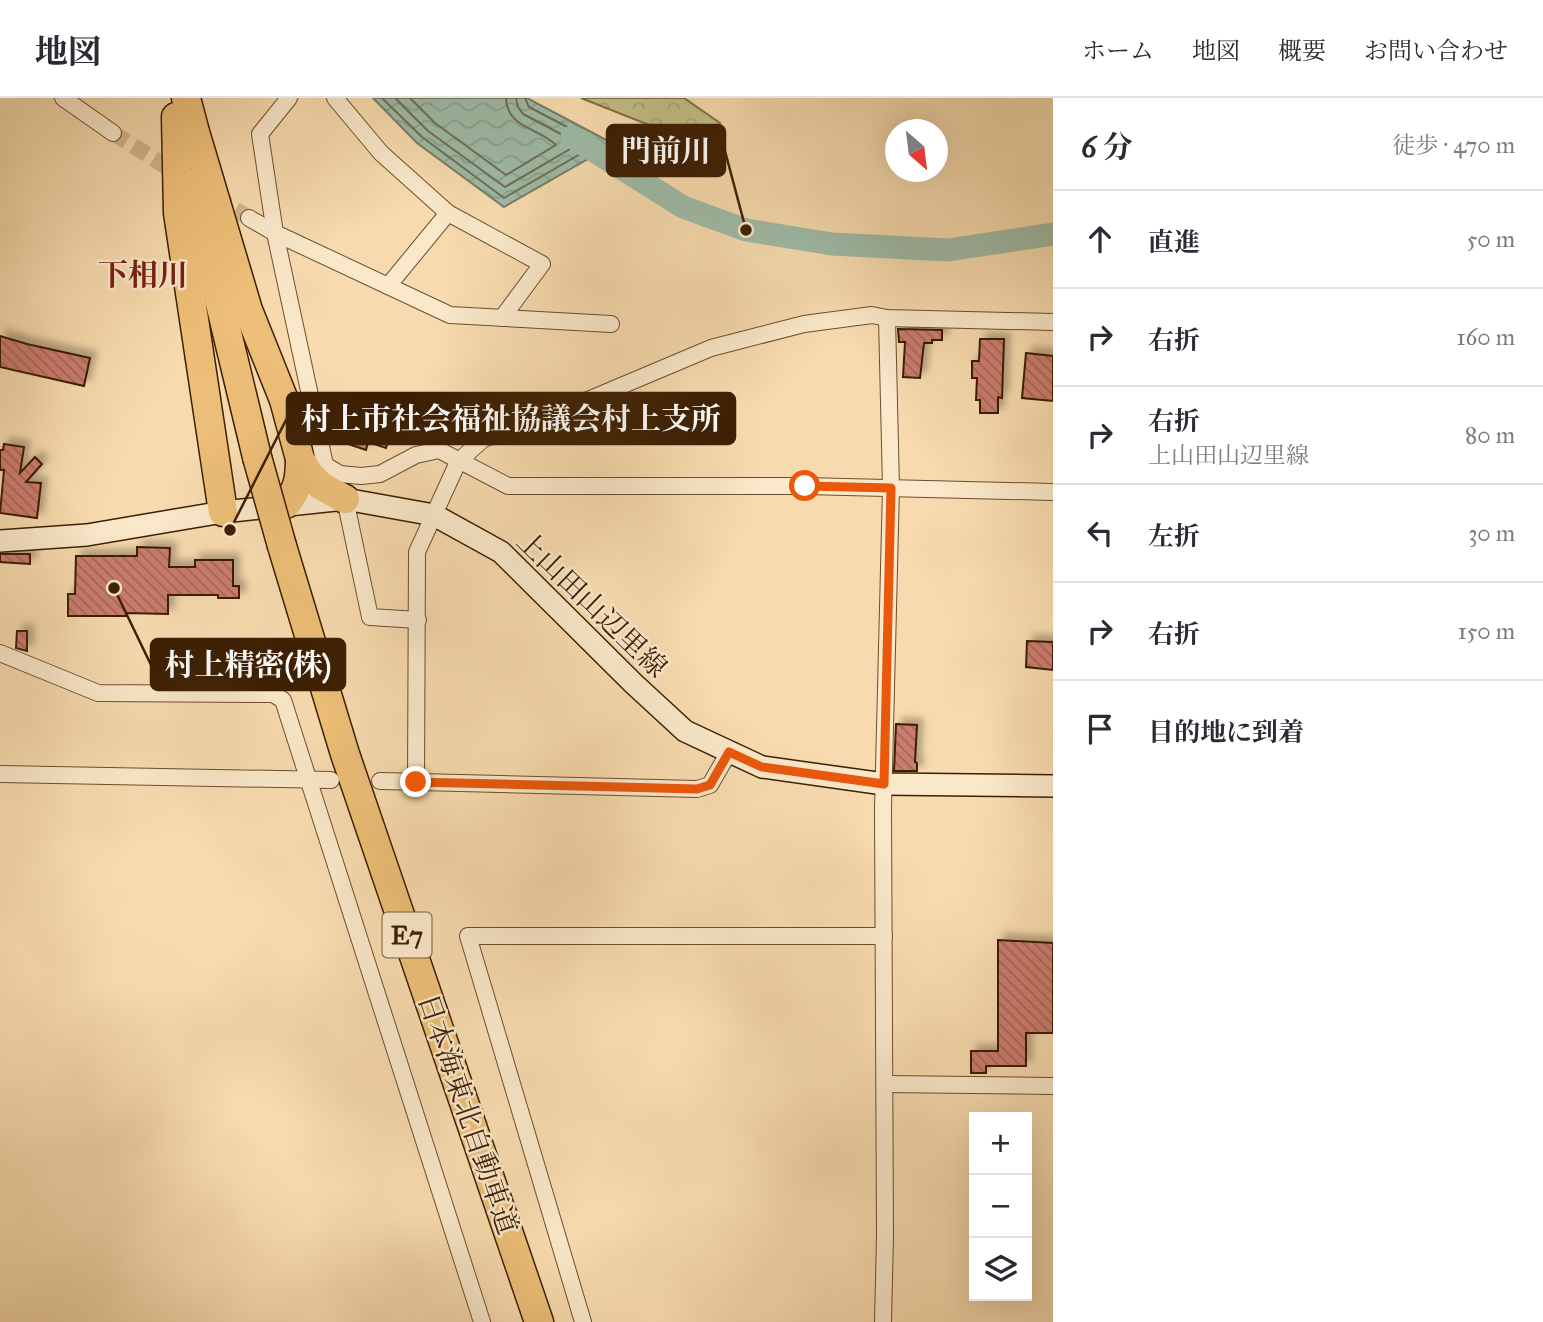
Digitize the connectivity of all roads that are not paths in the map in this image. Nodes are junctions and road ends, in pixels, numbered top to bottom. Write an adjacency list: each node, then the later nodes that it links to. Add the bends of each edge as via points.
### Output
1 (63, 98): 5 (street)
2 (289, 98): 8 (street, via 260,134)
3 (335, 98): 6 (street, via 381,153)
4 (178, 104): 14 (highway, via 248,310 284,400); 20 (highway, via 178,213); 37 (highway, 日本海東北自動車道 / E7, bridge, via 210,270 282,546 345,754)
5 (113, 133)
6 (448, 213): 9 (street); 10 (street, via 542,264)
7 (249, 218): 8 (street)
8 (275, 233): 9 (street); 15 (street, via 325,465 340,474 380,474 416,455 439,450)
9 (388, 286): 10 (street, via 450,315)
10 (502, 318): 13 (street)
11 (887, 318): 12 (street); 15 (street, via 872,315 804,324 711,348 483,439); 16 (street)
12 (1053, 322)
13 (611, 324)
14 (300, 459): 18 (highway, via 321,486); 19 (highway, via 300,478)
15 (458, 462): 16 (street, via 508,486); 21 (street)
16 (891, 488): 17 (street); 31 (street)
17 (1053, 492)
18 (345, 499): 19 (main road, 上山田山辺里線); 21 (main road, 上山田山辺里線); 23 (street, via 370,617)
19 (286, 504): 20 (main road, 上山田山辺里線)
20 (223, 512): 22 (main road, 上山田山辺里線, via 87,536)
21 (434, 515): 23 (street, via 417,552); 25 (main road, 上山田山辺里線, via 501,552 685,731)
22 (0, 541)
23 (418, 620): 30 (street)
24 (0, 653): 28 (street, via 97,693 273,694 282,700)
25 (729, 752): 30 (street, via 710,785 697,789); 31 (main road, 上山田山辺里線, via 762,767)
26 (0, 774): 28 (street)
27 (331, 779): 28 (street)
28 (309, 780): 36 (street)
29 (380, 781): 30 (street)
30 (416, 782)
31 (884, 784): 32 (main road, 上山田山辺里線); 33 (street)
32 (1053, 786)
33 (884, 936): 34 (street); 38 (street, via 468,936)
34 (885, 1084): 35 (street); 39 (street)
35 (1053, 1086)
36 (482, 1322)
37 (539, 1322)
38 (583, 1322)
39 (883, 1322)

